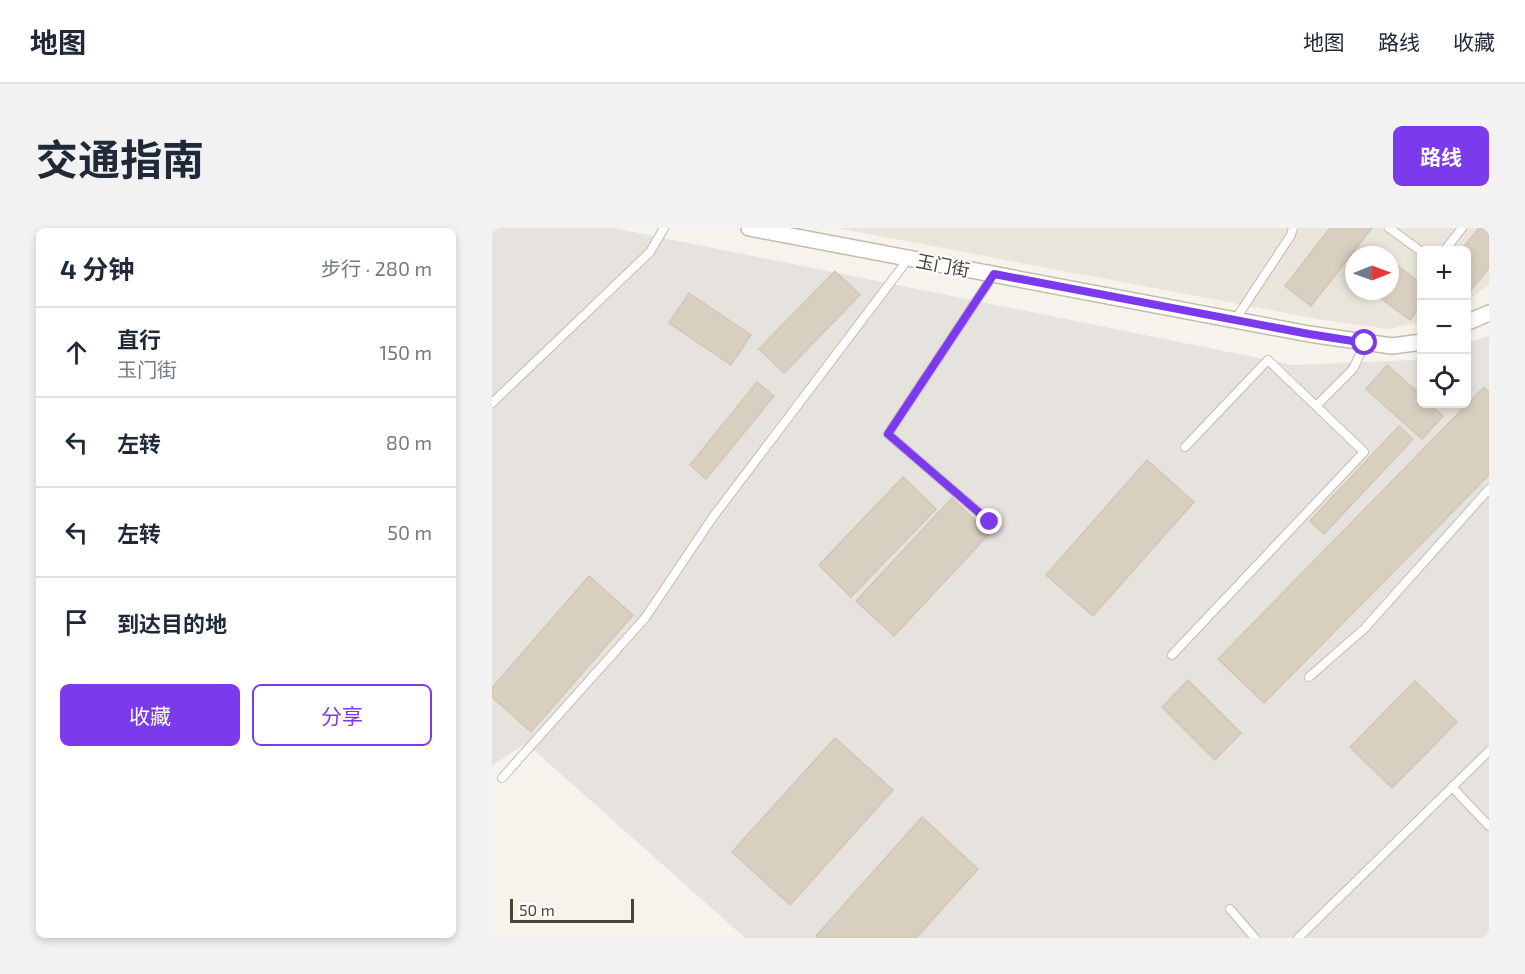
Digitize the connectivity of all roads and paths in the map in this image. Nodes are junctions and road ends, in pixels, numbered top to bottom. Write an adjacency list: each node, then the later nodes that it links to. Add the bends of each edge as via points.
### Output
1 (664, 228): 15 (lane, via 650,252)
2 (749, 228): 8 (street, 玉门街)
3 (1293, 228): 11 (lane)
4 (1389, 228): 7 (lane)
5 (1462, 228): 6 (lane)
6 (1447, 246)
7 (1417, 248)
8 (909, 258): 9 (street, 玉门街); 23 (lane, via 713,517 645,618)
9 (994, 274): 11 (street, 玉门街); 19 (lane, via 888,434)
10 (1489, 313): 12 (street)
11 (1235, 320): 13 (street, 玉门街)
12 (1471, 321)
13 (1365, 343): 14 (street, 玉门街, via 1392,346); 16 (lane, via 1353,369)
14 (1417, 343)
15 (492, 403)
16 (1316, 406): 17 (lane, via 1268,360); 20 (lane, via 1364,452)
17 (1185, 447)
18 (1489, 489): 21 (lane, via 1364,629)
19 (990, 522)
20 (1172, 655)
21 (1310, 677)
22 (1489, 751): 24 (lane)
23 (502, 778)
24 (1452, 787): 25 (lane); 28 (lane)
25 (1489, 826)
26 (1230, 909): 27 (lane)
27 (1255, 938)
28 (1298, 938)

